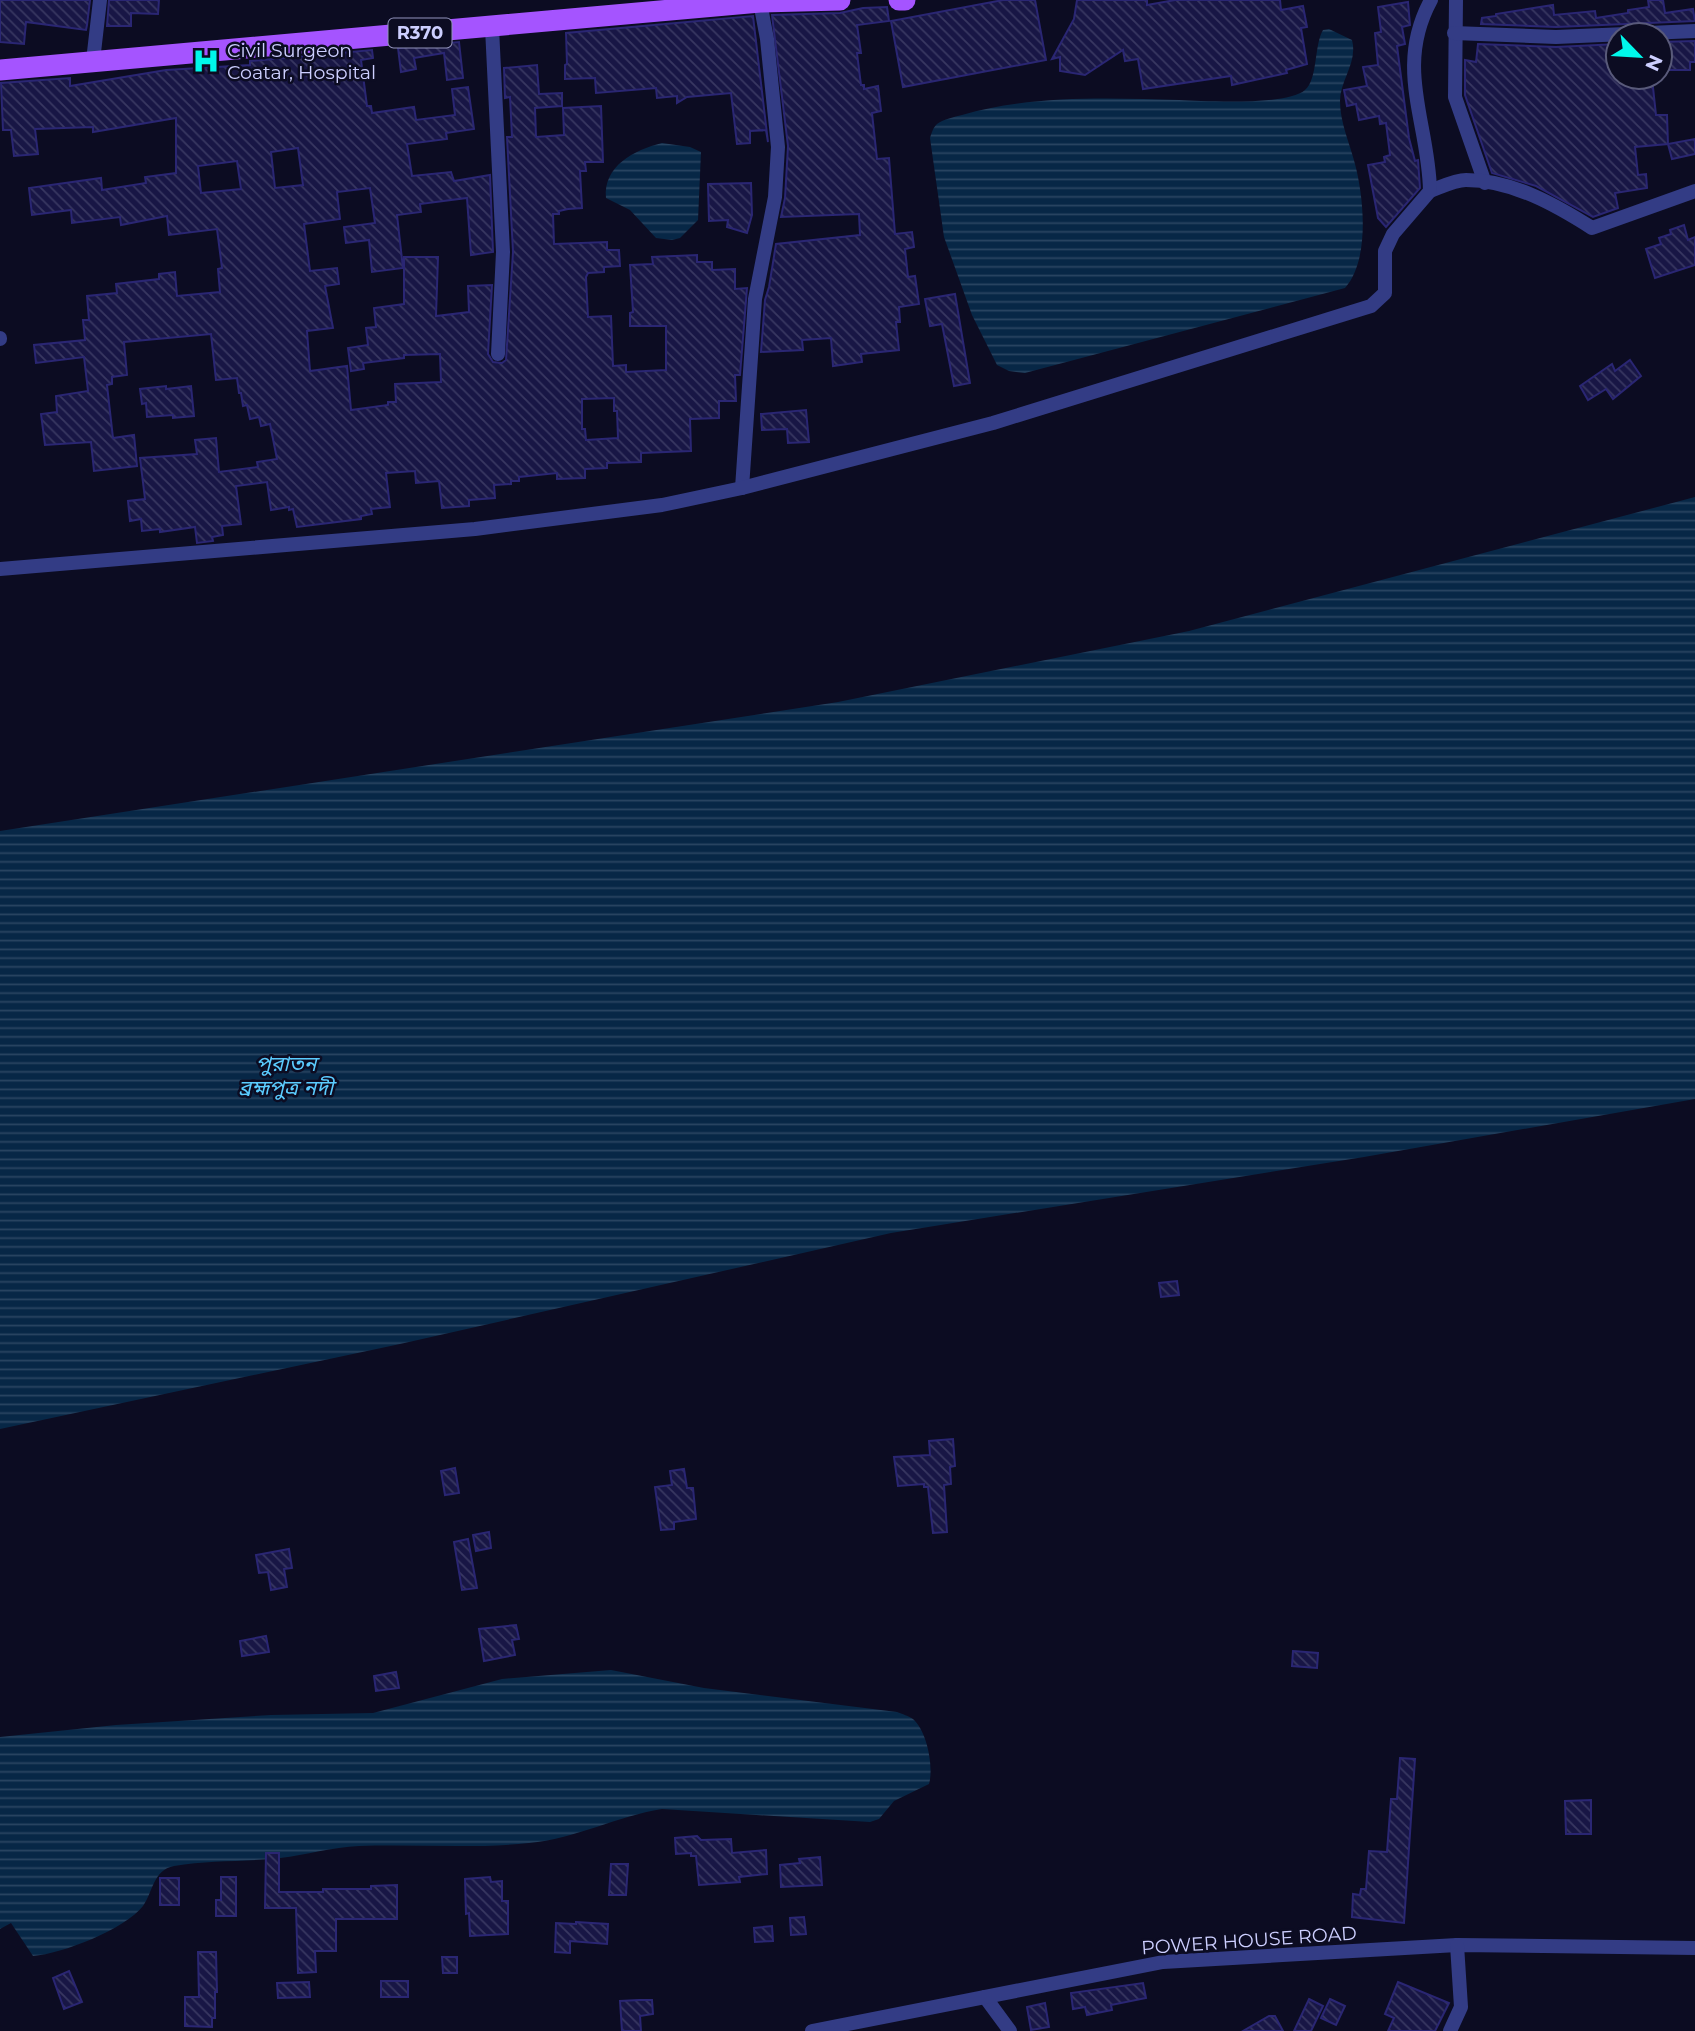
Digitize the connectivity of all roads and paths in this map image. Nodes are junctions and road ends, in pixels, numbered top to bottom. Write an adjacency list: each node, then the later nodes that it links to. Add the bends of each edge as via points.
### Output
1 (100, 0): 11 (street)
2 (840, 0): 7 (main road, R370)
3 (899, 0): 4 (main road)
4 (905, 0)
5 (1431, 0): 14 (street, via 1419,27 1413,75)
6 (1456, 0): 10 (street)
7 (760, 2): 8 (main road, R370); 17 (street, via 778,148 775,197 755,299)
8 (492, 27): 11 (main road, R370); 16 (street, via 503,252)
9 (1695, 31): 10 (street, via 1556,37)
10 (1454, 33): 13 (street, via 1455,97)
11 (93, 61): 12 (main road, R370)
12 (0, 70)
13 (1485, 183): 14 (street, via 1465,180); 15 (street, via 1538,197 1592,229)
14 (1430, 191): 17 (street, via 1393,234 1385,251 1385,293 1371,306 993,423)
15 (1695, 191)
16 (498, 354)
17 (742, 488): 18 (street, via 662,505 475,529)
18 (0, 569)
19 (1457, 1945): 20 (street, POWER HOUSE ROAD); 21 (street, POWER HOUSE ROAD, via 1163,1962); 24 (street, via 1461,2007)
20 (1695, 1948)
21 (985, 1997): 22 (street, POWER HOUSE ROAD); 23 (street)
22 (812, 2031)
23 (1010, 2031)
24 (1450, 2031)

